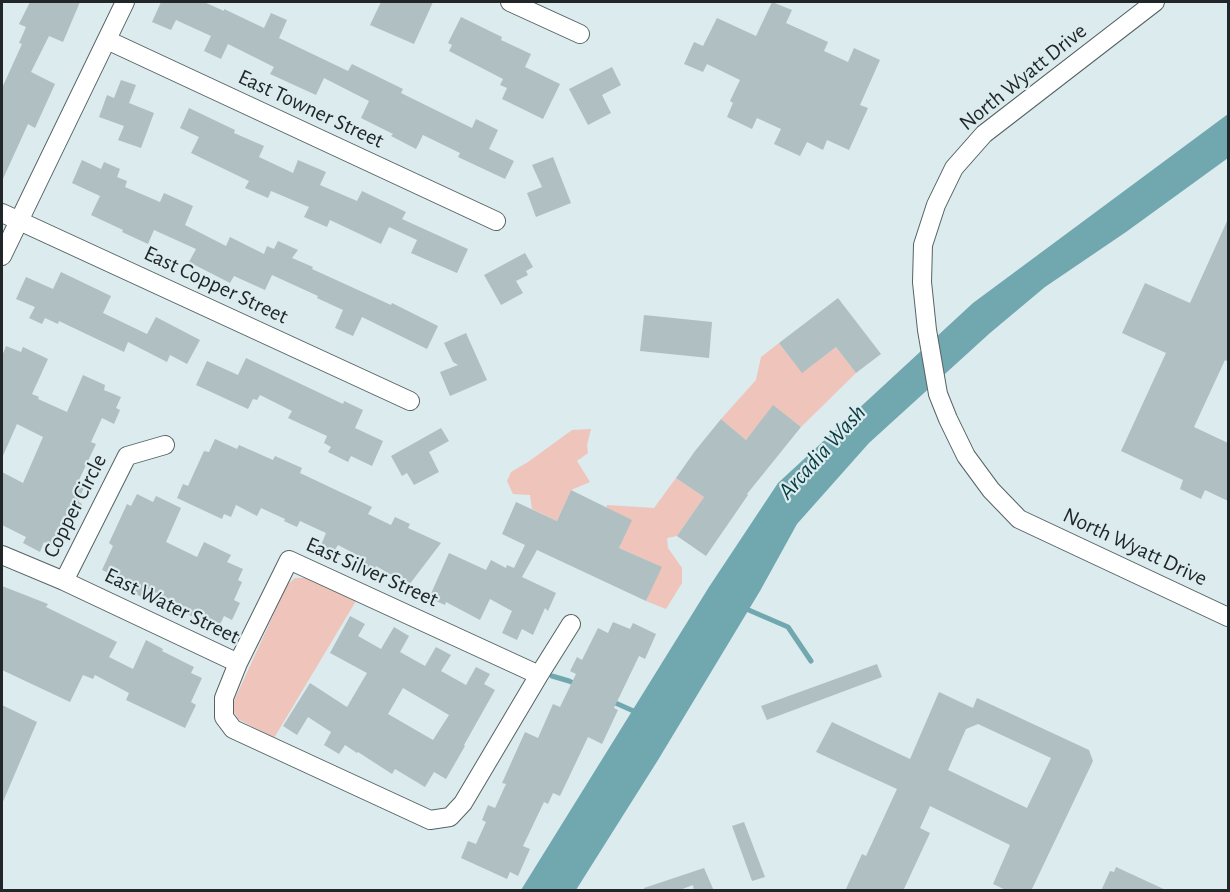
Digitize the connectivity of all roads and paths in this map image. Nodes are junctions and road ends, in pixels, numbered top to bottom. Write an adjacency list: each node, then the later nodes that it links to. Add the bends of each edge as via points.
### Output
1 (125, 2): 5 (street)
2 (510, 2): 4 (street)
3 (1155, 2): 14 (street, North Wyatt Drive, via 984,134 954,168 923,245 927,330 938,394 966,456 1019,519)
4 (580, 34)
5 (107, 40): 7 (street); 8 (street, East Towner Street)
6 (2, 213): 7 (street, East Copper Street)
7 (19, 221): 9 (street); 10 (street, East Copper Street)
8 (496, 221)
9 (2, 256)
10 (410, 401)
11 (165, 445): 13 (street, Copper Circle, via 127,456)
12 (2, 555): 13 (street, East Water Street)
13 (64, 581): 16 (street, East Water Street)
14 (1228, 617)
15 (571, 624): 17 (street)
16 (238, 663): 17 (street, East Silver Street, via 289,560); 17 (street, East Water Street, via 224,698 224,717 233,729 430,819 450,817 463,803)
17 (539, 675)

